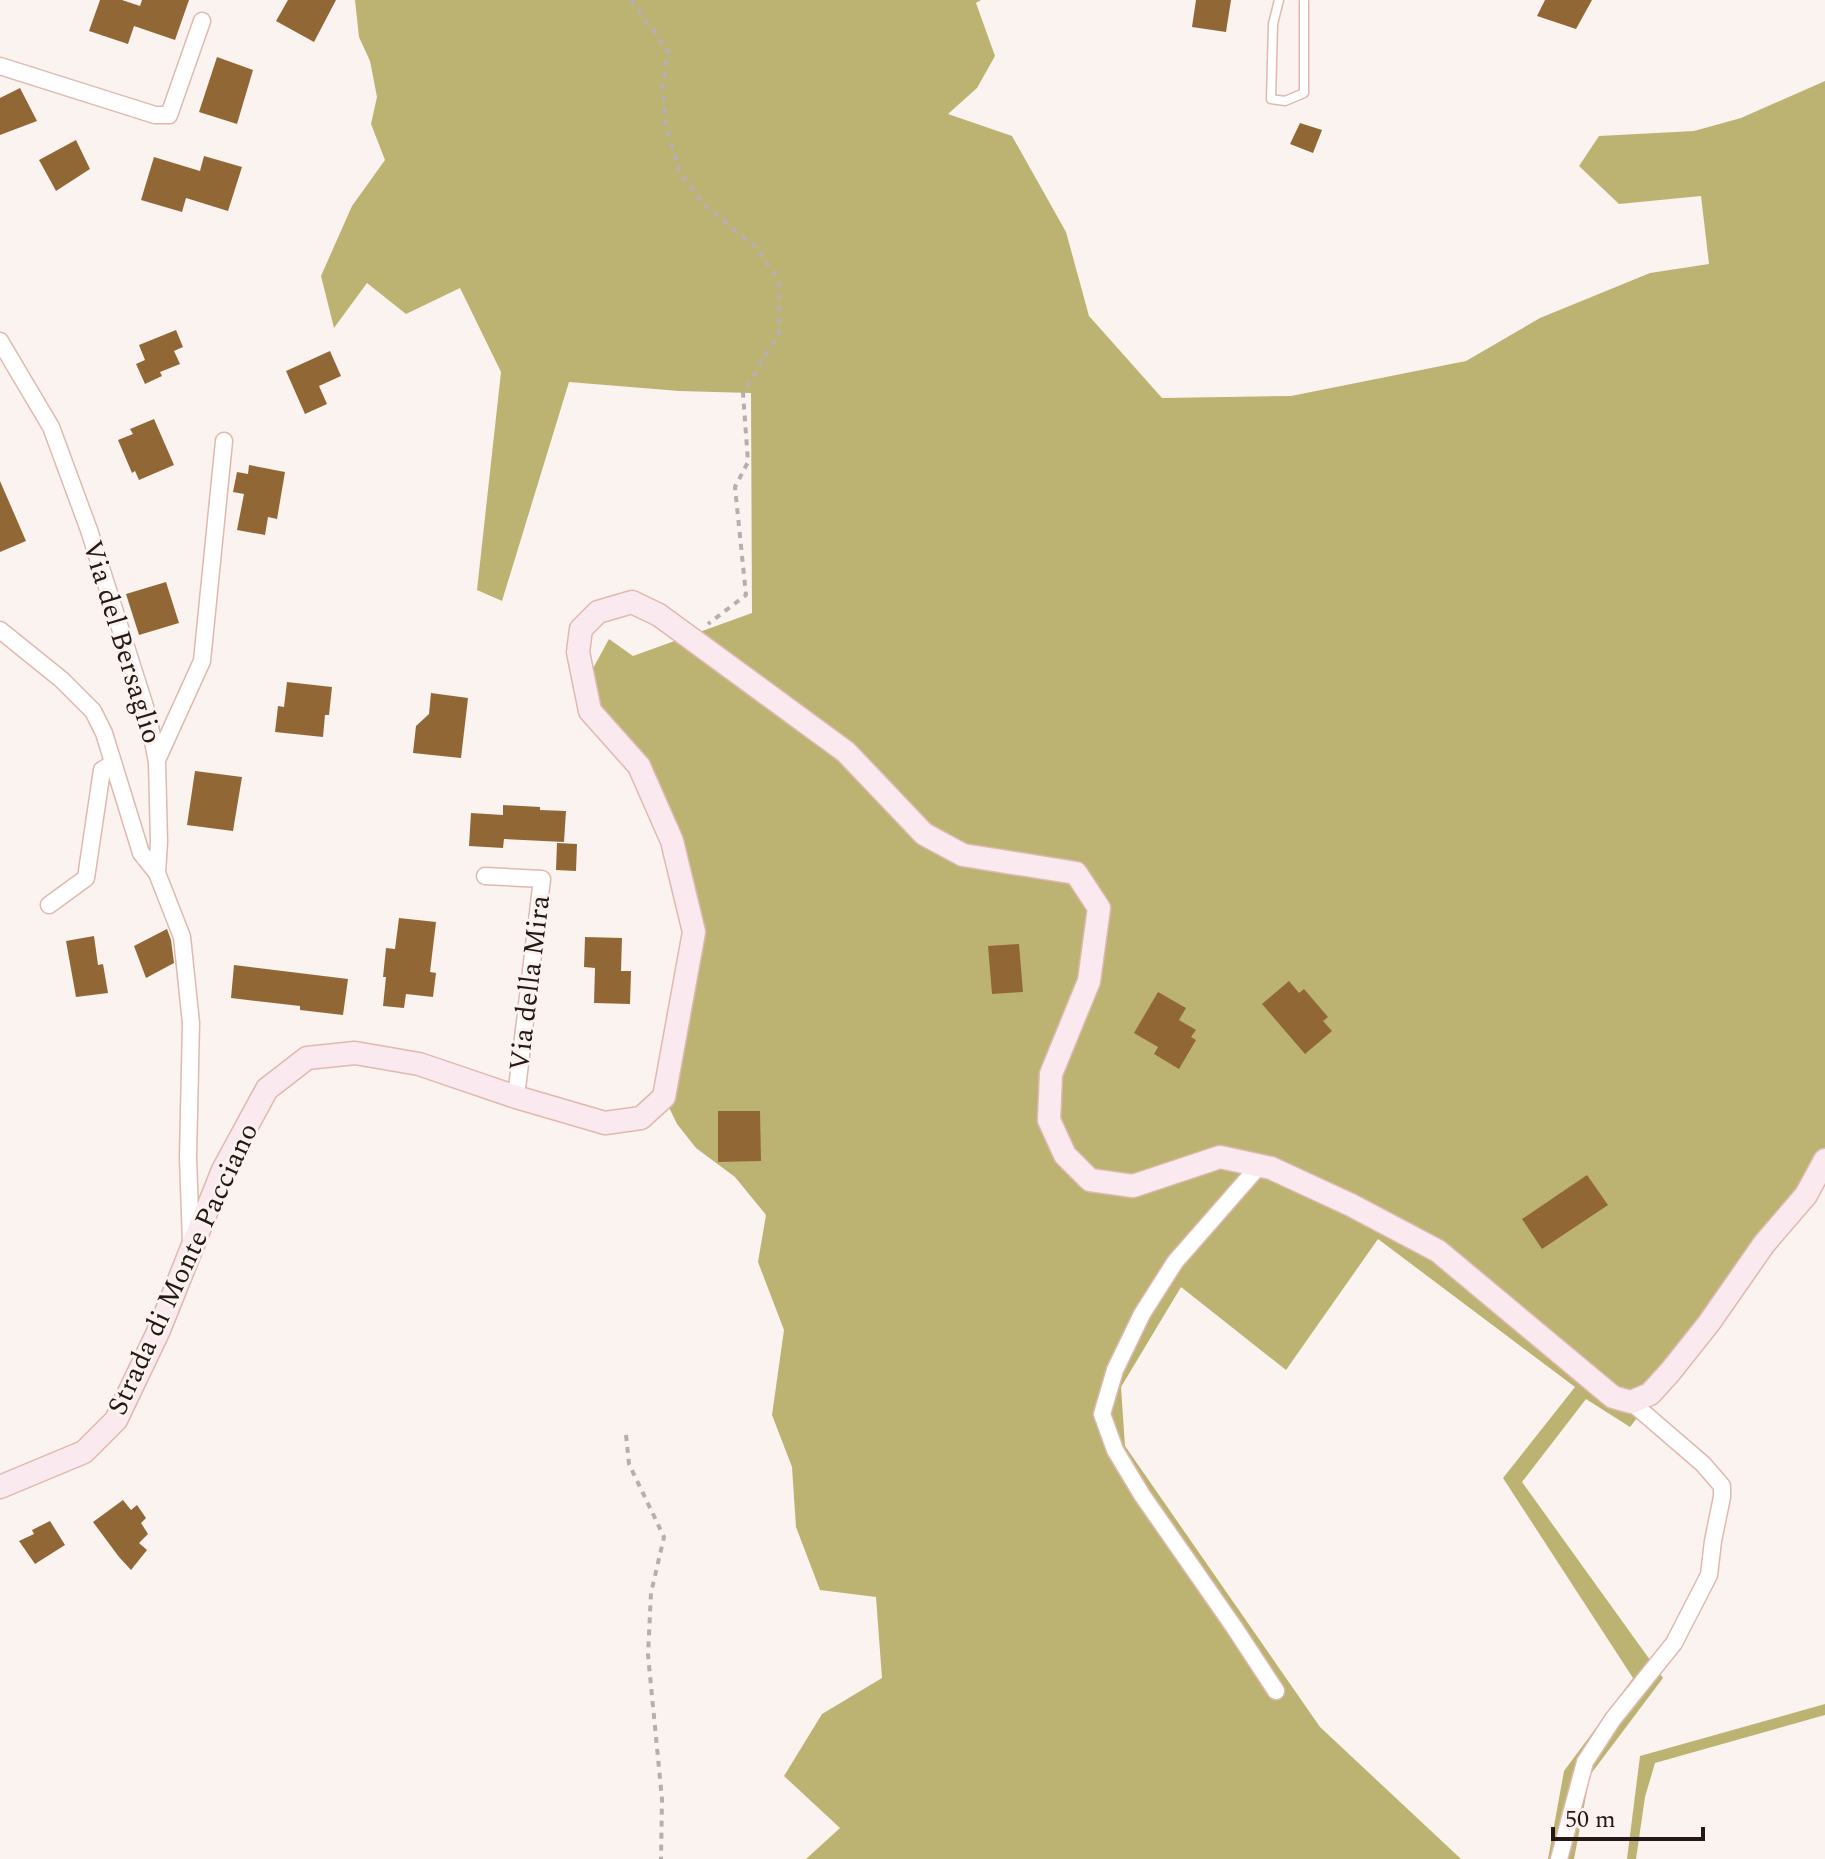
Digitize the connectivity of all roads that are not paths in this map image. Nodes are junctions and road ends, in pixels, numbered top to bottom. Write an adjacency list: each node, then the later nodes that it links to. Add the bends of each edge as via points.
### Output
1 (1279, 0): 2 (lane, via 1273,24 1271,99 1285,101 1304,93)
2 (1304, 2)
3 (202, 21): 4 (street, via 169,115)
4 (0, 66)
5 (0, 341): 8 (street, Via del Bersaglio, via 51,427 148,716)
6 (224, 441): 8 (street, via 202,661)
7 (0, 630): 9 (street, via 93,711)
8 (157, 762): 10 (street, Via del Bersaglio)
9 (113, 763): 10 (street, via 141,853); 12 (street, via 102,770 86,878)
10 (157, 873): 16 (street, Via del Bersaglio, via 182,937 191,1023)
11 (485, 876): 13 (street, Via della Mira, via 542,879)
12 (49, 905)
13 (516, 1097): 15 (street, Strada di Monte Pacciano, via 605,1123 641,1118 664,1097 694,932 672,841 639,766 590,711 578,652 581,629 598,612 632,602 659,615 846,752 924,834 963,855 1076,873 1099,908 1089,981 1051,1074 1049,1120 1065,1155 1090,1180 1133,1186 1220,1157); 16 (street, Strada di Monte Pacciano, via 419,1064 355,1053 307,1058 267,1089 223,1170)
14 (1825, 1160): 17 (street, via 1806,1195 1670,1372 1650,1394)
15 (1259, 1166): 17 (street, Strada di Monte Pacciano, via 1351,1205 1438,1251 1613,1397); 19 (street, via 1175,1262 1150,1301 1115,1370 1102,1414 1135,1484)
16 (191, 1247): 18 (street, Strada di Monte Pacciano, via 116,1420 84,1452)
17 (1631, 1402): 20 (street, via 1703,1464 1722,1486 1722,1497 1709,1575 1674,1643 1585,1762)
18 (0, 1487)
19 (1276, 1691)
20 (1559, 1859)

